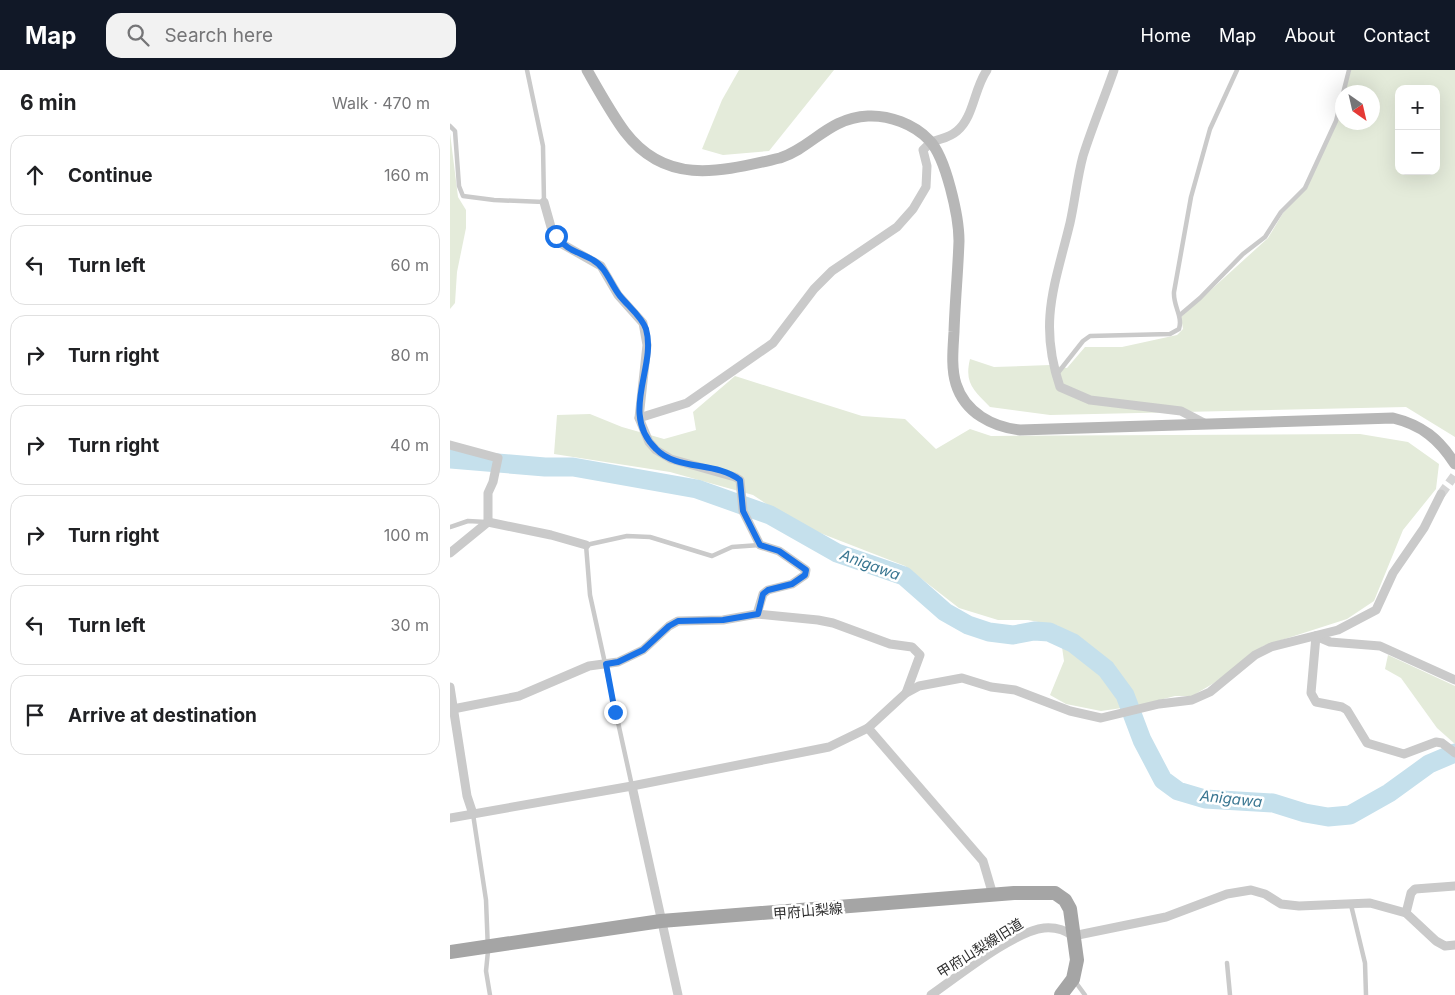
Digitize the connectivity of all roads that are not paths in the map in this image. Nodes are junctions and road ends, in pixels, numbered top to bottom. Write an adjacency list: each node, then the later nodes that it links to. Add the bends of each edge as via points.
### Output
1 (527, 70): 9 (lane, via 543,146)
2 (587, 70): 8 (street, via 634,143 657,161 689,172 709,172 780,158 839,122 867,116 892,118)
3 (987, 70): 8 (street, via 957,131)
4 (1114, 70): 11 (street, via 1083,158 1074,208 1052,292 1049,326)
5 (1237, 70): 10 (lane, via 1210,129 1191,197 1174,292 1174,304)
6 (1349, 70): 10 (lane, via 1336,121 1305,188 1281,212 1265,238 1243,254)
7 (450, 126): 9 (lane, via 455,132 459,186 463,196)
8 (931, 141): 12 (street, via 923,150 927,166 926,187 897,227 832,271 814,289 773,343 687,403); 13 (street, via 946,176 958,226 953,369 956,385 968,406 999,426 1020,430)
9 (544, 202): 12 (street, via 551,226 562,244 601,266 618,295 643,324 647,345)
10 (1180, 315): 11 (lane, via 1179,329 1170,334 1090,336)
11 (1056, 375): 13 (street, via 1060,387 1090,400 1181,411)
12 (639, 418): 20 (street, via 649,442 664,456 728,473 740,480 743,511)
13 (1204, 423): 15 (street, via 1392,418 1409,422 1436,438)
14 (450, 445): 17 (street, via 498,458 488,493)
15 (1455, 464)
16 (1441, 494): 23 (street, via 1424,528 1393,573 1376,610 1338,630)
17 (488, 522): 18 (lane, via 468,521); 19 (street); 21 (street)
18 (450, 527)
19 (586, 545): 20 (lane, via 627,536 650,537 712,556 732,547); 24 (lane, via 590,595)
20 (760, 545): 22 (street, via 779,551 806,570 805,575 792,584 763,594)
21 (450, 553)
22 (758, 614): 24 (street, via 723,620 678,621 643,650); 27 (street, via 833,623 890,644 912,647 920,655)
23 (1316, 636): 25 (street, via 1330,642 1380,646); 27 (street, via 1255,655 1201,697 1109,717 1070,711 1015,690 962,678 919,686); 30 (street, via 1311,693 1316,702 1347,710 1367,743 1404,754 1442,742)
24 (606, 664): 28 (street, via 589,666 519,696); 31 (lane)
25 (1455, 680)
26 (450, 687): 28 (street)
27 (906, 693): 29 (street)
28 (454, 708): 32 (street)
29 (868, 728): 31 (street, via 829,747); 35 (street, via 983,861)
30 (1455, 752)
31 (632, 786): 32 (street); 38 (street)
32 (472, 814): 33 (street); 40 (lane, via 486,900)
33 (450, 818)
34 (1455, 886): 37 (street, via 1415,889)
35 (993, 895): 38 (main road, 甲府山梨線); 39 (main road, 甲府山梨線, via 1055,893 1070,909)
36 (1351, 905): 37 (street, via 1370,903); 39 (street, via 1282,904 1265,894 1242,890 1166,917); 51 (lane, via 1365,963)
37 (1406, 914): 41 (street, via 1445,946)
38 (662, 921): 40 (main road, 甲府山梨線); 46 (street)
39 (1073, 936): 44 (main road, 甲府山梨線, via 1077,960); 47 (street, 甲府山梨線旧道, via 1066,931 1044,928 1022,934)
40 (488, 945): 42 (main road, 甲府山梨線); 45 (lane, via 486,971)
41 (1455, 945)
42 (450, 952)
43 (1227, 963): 50 (lane)
44 (1073, 979): 48 (main road); 49 (lane)
45 (490, 995)
46 (678, 995)
47 (930, 995)
48 (1060, 995)
49 (1085, 995)
50 (1230, 995)
51 (1366, 995)

